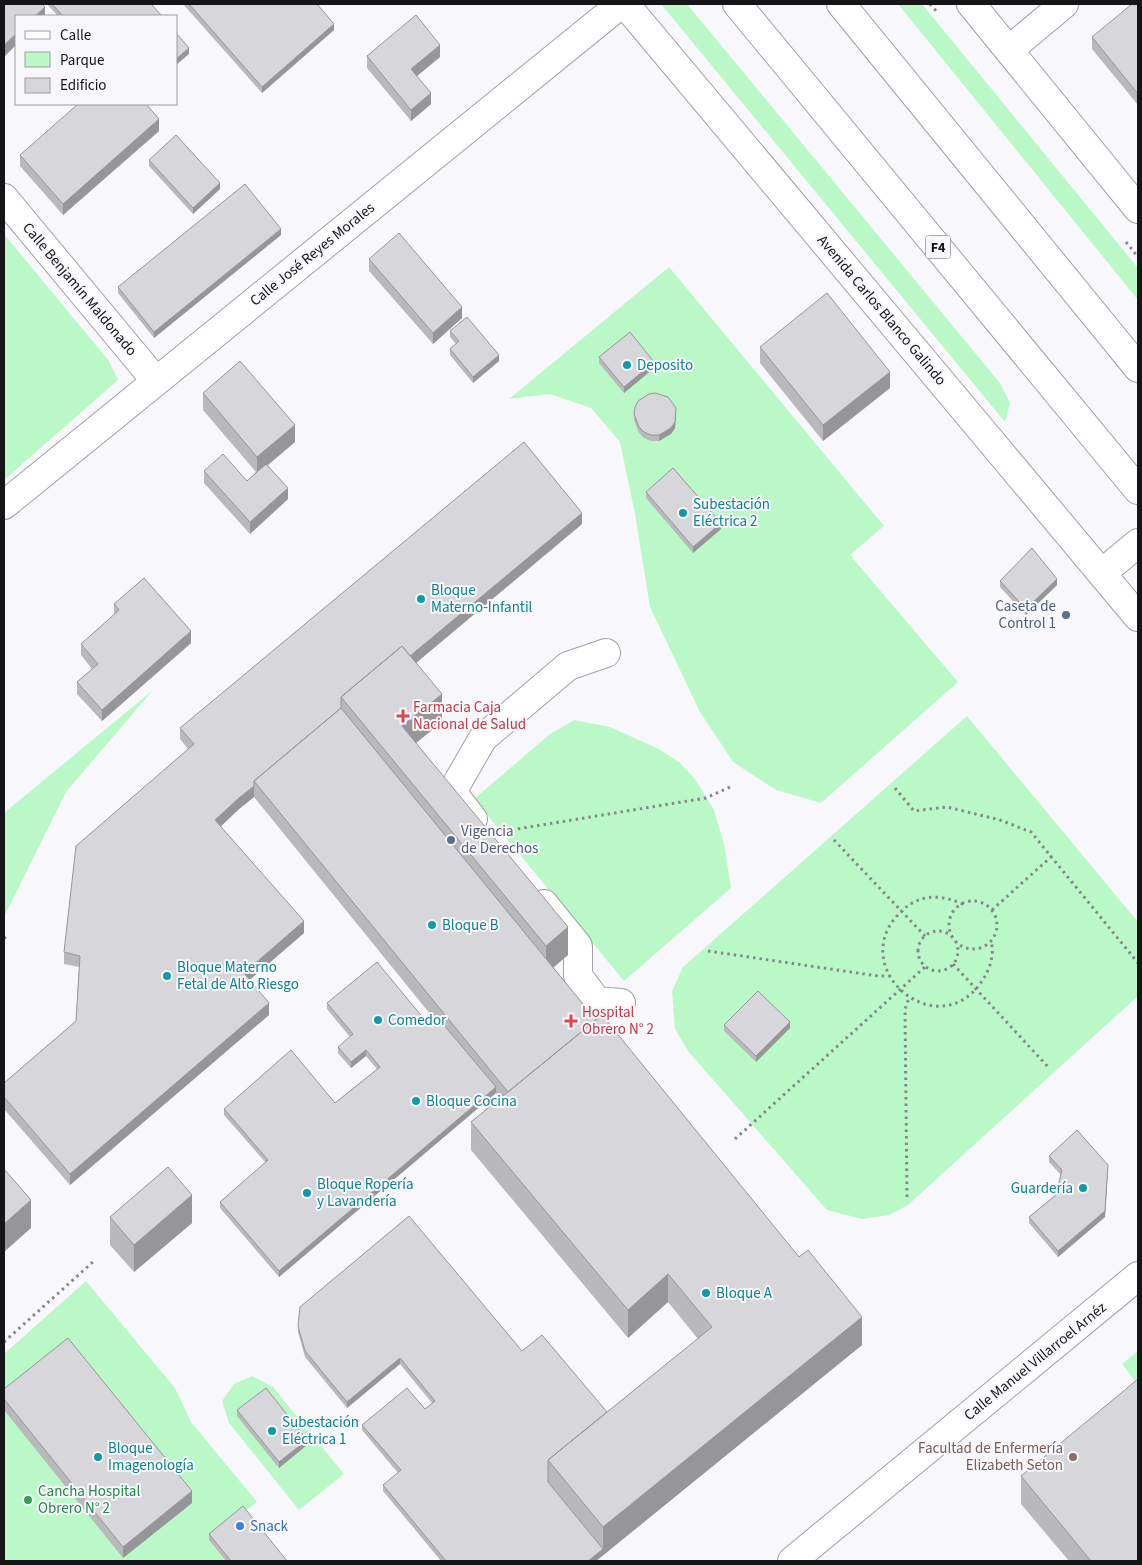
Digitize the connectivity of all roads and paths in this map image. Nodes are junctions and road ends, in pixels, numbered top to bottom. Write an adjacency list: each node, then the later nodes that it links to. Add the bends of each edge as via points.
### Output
1 (623, 4): 10 (main road, Calle José Reyes Morales); 14 (main road, Avenida Carlos Blanco Galindo)
2 (737, 4): 11 (main road, F4)
3 (841, 4): 9 (main road)
4 (971, 4): 6 (main road)
5 (1064, 4): 6 (main road)
6 (1009, 50): 8 (main road)
7 (4, 198): 10 (main road, Calle Benjamín Maldonado)
8 (1138, 209)
9 (1138, 368)
10 (156, 381): 12 (main road, Calle José Reyes Morales)
11 (1138, 490)
12 (4, 505)
13 (1138, 543): 14 (main road)
14 (1102, 573): 15 (main road, Avenida Carlos Blanco Galindo)
15 (1138, 617)
16 (606, 653): 19 (main road, via 568,666 483,738 452,792)
17 (730, 787): 19 (path, via 706,798)
18 (894, 788): 21 (path, via 914,811 947,807 1032,832)
19 (488, 837)
20 (834, 840): 24 (path)
21 (1052, 856): 25 (path); 32 (path)
22 (528, 886): 39 (main road, via 578,946 578,976 598,1001)
23 (963, 904): 24 (path, via 948,897 935,897 922,899); 25 (path, via 977,901); 28 (path, via 955,909 950,920)
24 (902, 910): 26 (path); 35 (path, via 890,923 885,935 884,962)
25 (992, 910): 29 (path, via 997,928)
26 (925, 936): 28 (path, via 940,931); 34 (path, via 919,948 920,958)
27 (4, 937): 30 (path)
28 (953, 938): 29 (path, via 969,948 982,948); 33 (path, via 958,951)
29 (991, 941): 37 (path, via 987,975)
30 (8, 942)
31 (708, 951): 35 (path)
32 (1138, 962)
33 (953, 964): 34 (path, via 943,970); 37 (path)
34 (926, 966): 36 (path)
35 (889, 976): 36 (path)
36 (899, 990): 38 (path); 41 (path)
37 (976, 990): 38 (path, via 954,1004 939,1006); 40 (path)
38 (909, 998): 42 (path, via 905,1008)
39 (621, 1003)
40 (1050, 1069)
41 (735, 1138)
42 (907, 1197)
43 (94, 1261): 45 (path)
44 (1138, 1276): 46 (main road, Calle Manuel Villarroel Arnéz)
45 (4, 1342)
46 (792, 1561)

